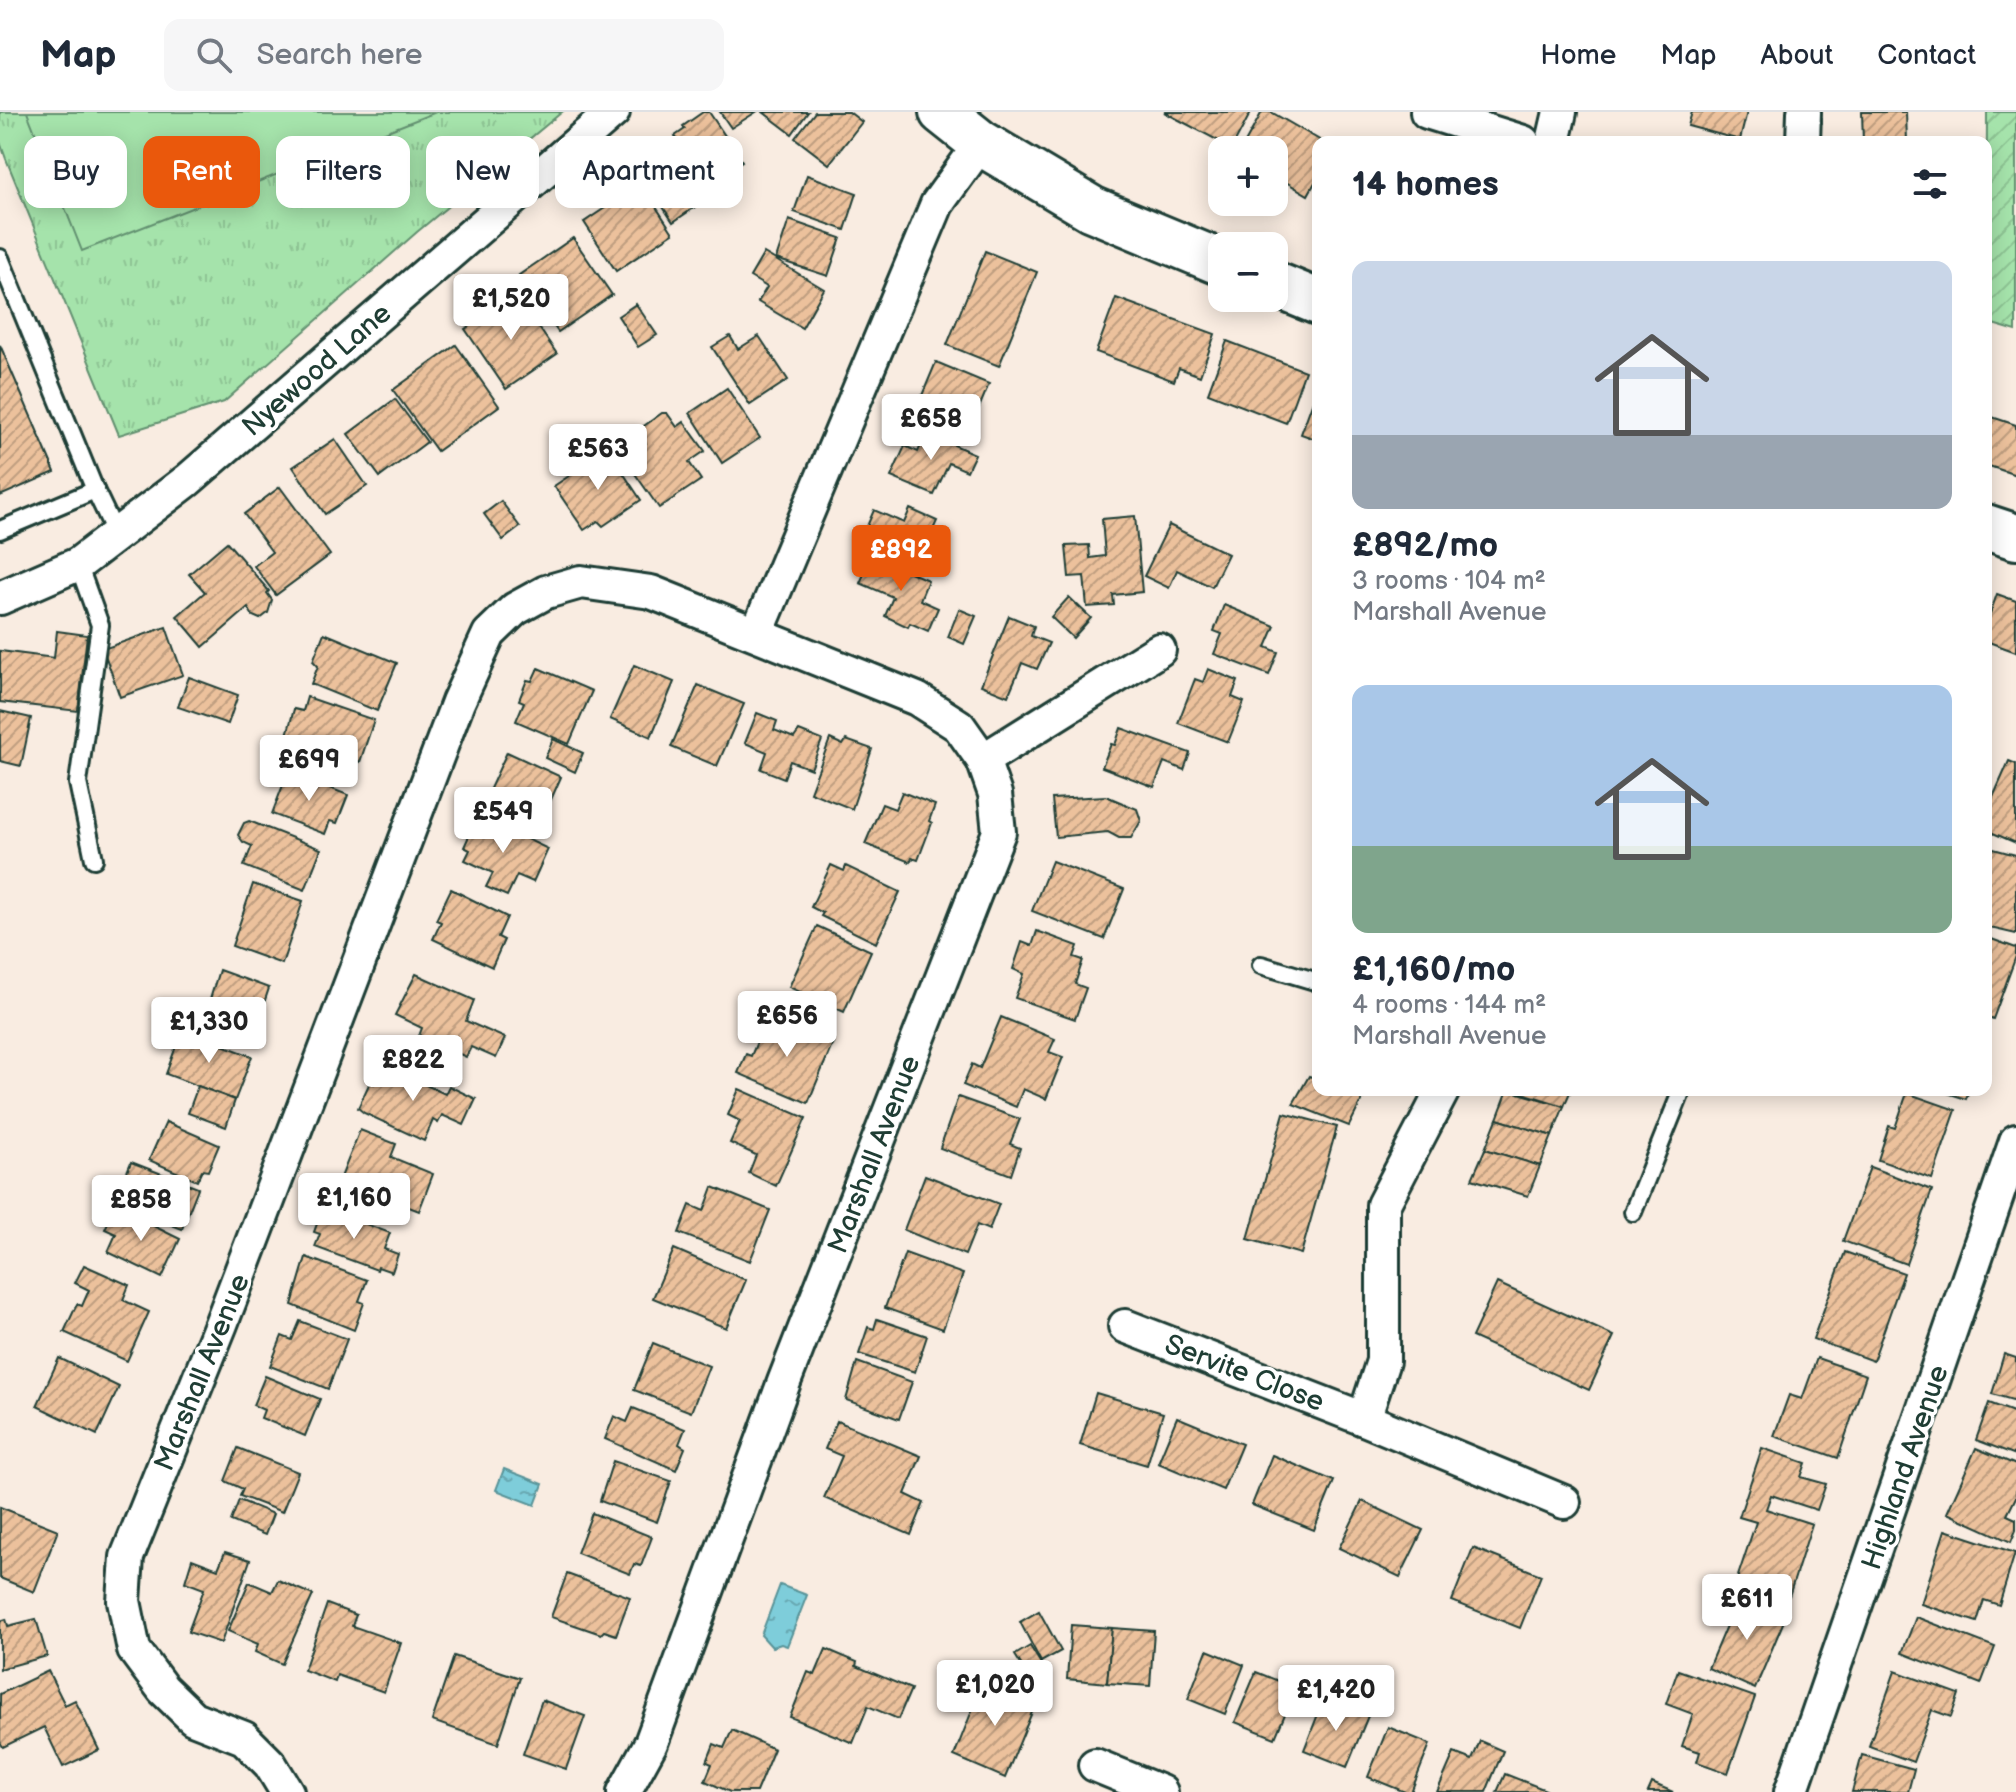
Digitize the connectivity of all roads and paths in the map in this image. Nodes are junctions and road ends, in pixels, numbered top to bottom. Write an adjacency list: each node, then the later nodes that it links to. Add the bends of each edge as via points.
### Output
1 (613, 112): 17 (street, Nyewood Lane)
2 (943, 112): 9 (street)
3 (1427, 112): 6 (street)
4 (1560, 112): 7 (street)
5 (1804, 112): 8 (street)
6 (1504, 136)
7 (1554, 136)
8 (1803, 136)
9 (981, 143): 10 (street, via 1092,209); 21 (street, via 937,204)
10 (1208, 257)
11 (0, 258): 14 (lane)
12 (1288, 290): 13 (street)
13 (1312, 300)
14 (95, 490): 16 (lane); 17 (lane)
15 (1992, 529): 18 (street)
16 (0, 530)
17 (117, 536): 19 (street, Nyewood Lane)
18 (2016, 537)
19 (78, 564): 20 (street, Nyewood Lane); 24 (lane, via 100,625 78,783)
20 (0, 598)
21 (757, 633): 23 (street, Marshall Avenue, via 917,699 959,726); 35 (street, Marshall Avenue, via 651,592 581,582 515,609 489,634 458,702 127,1557 124,1601 134,1650 193,1718 244,1738 270,1764)
22 (1159, 650): 23 (street)
23 (983, 760): 36 (street, Marshall Avenue, via 995,794 999,832 784,1382 651,1743)
24 (94, 859)
25 (1261, 965): 26 (lane)
26 (1312, 980)
27 (1440, 1096): 32 (street, via 1383,1205 1383,1361)
28 (1680, 1096): 30 (lane)
29 (2016, 1141): 38 (street, Highland Avenue)
30 (1633, 1212)
31 (1125, 1326): 32 (street, Servite Close)
32 (1364, 1419): 33 (street, Servite Close)
33 (1564, 1502)
34 (1095, 1765): 37 (street)
35 (287, 1792)
36 (624, 1792)
37 (1161, 1792)
38 (1791, 1792)

